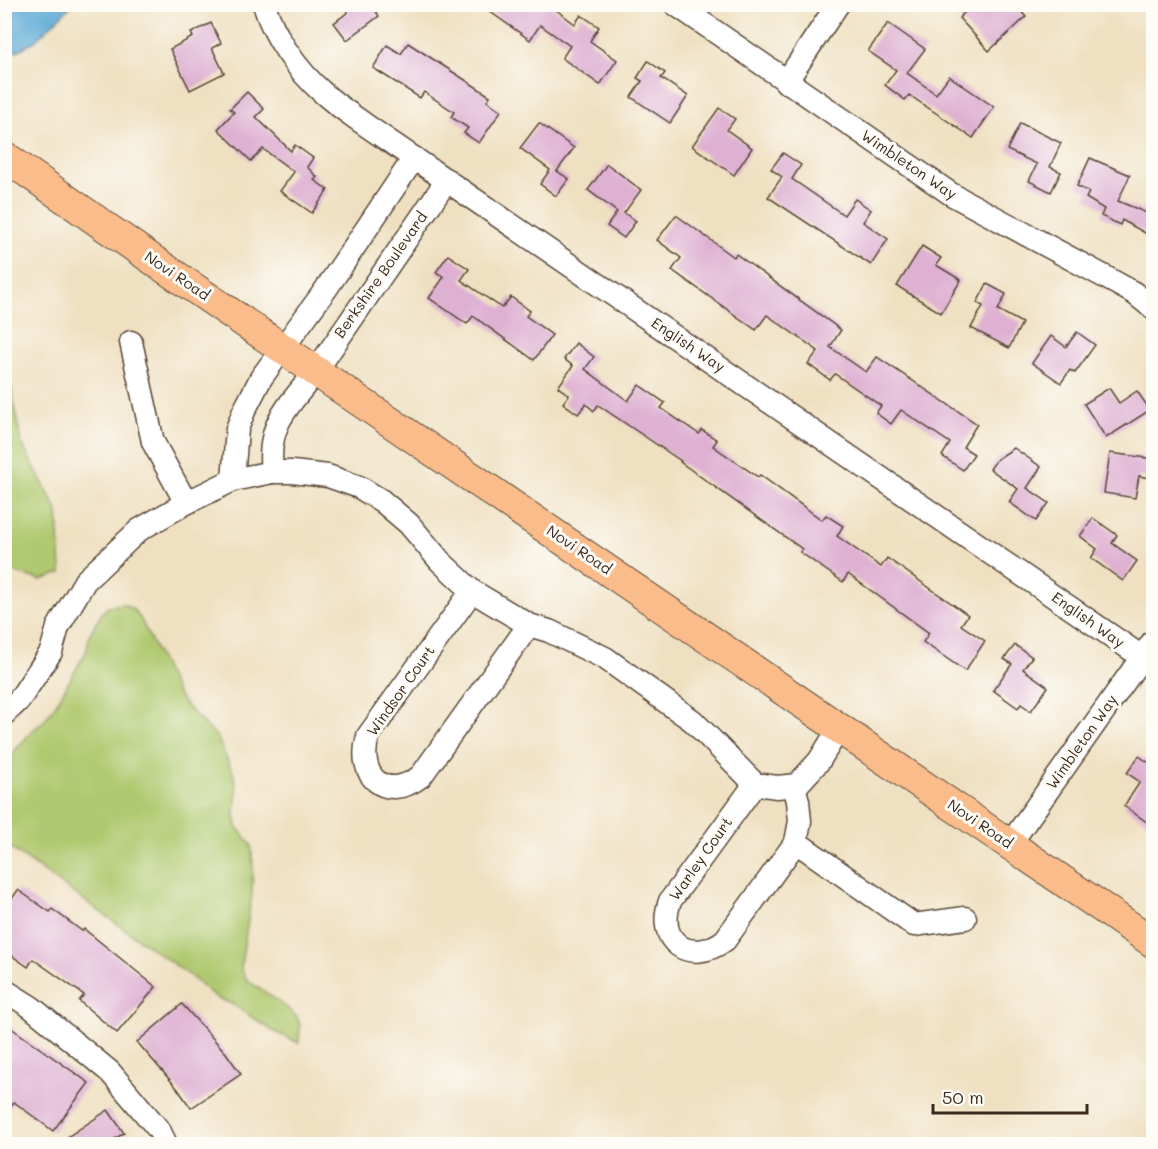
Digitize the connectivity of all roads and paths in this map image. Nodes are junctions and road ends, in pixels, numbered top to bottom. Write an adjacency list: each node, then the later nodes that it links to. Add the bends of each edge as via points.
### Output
1 (264, 4): 6 (street, English Way, via 283,45 321,91)
2 (675, 4): 4 (street, Wimbleton Way)
3 (838, 4): 4 (street)
4 (786, 82): 8 (street, Wimbleton Way, via 951,194 1134,293)
5 (4, 156): 10 (main road, Novi Road)
6 (414, 158): 7 (street, English Way); 10 (street)
7 (447, 180): 11 (street, Berkshire Boulevard); 17 (street, English Way)
8 (1154, 309)
9 (132, 342): 14 (street, via 153,442)
10 (282, 347): 11 (main road, Novi Road); 13 (street, via 240,420)
11 (316, 370): 12 (street, Berkshire Boulevard, via 276,424 270,453); 19 (main road, Novi Road)
12 (272, 472): 13 (street); 15 (street, via 328,476 359,487 409,524)
13 (233, 480): 14 (street)
14 (186, 503): 18 (street, via 139,530 86,581 58,627 51,652 19,700)
15 (472, 591): 16 (street); 16 (street, Windsor Court, via 368,736 366,763 370,776 379,783 390,788 402,787 421,776)
16 (529, 626): 20 (street, via 549,631 605,658 670,703)
17 (1148, 649): 23 (street, Wimbleton Way)
18 (4, 714)
19 (840, 727): 21 (street, via 819,761); 23 (main road, Novi Road)
20 (755, 784): 21 (street); 22 (street, Warley Court, via 670,901 666,914 672,938 681,948 693,952 715,948 725,940)
21 (794, 786): 22 (street, via 800,821)
22 (796, 842): 24 (street, via 914,924)
23 (1010, 844): 25 (main road, Novi Road)
24 (965, 918)
25 (1154, 943)
26 (4, 990): 27 (street, via 110,1072 159,1130)
27 (166, 1144)

